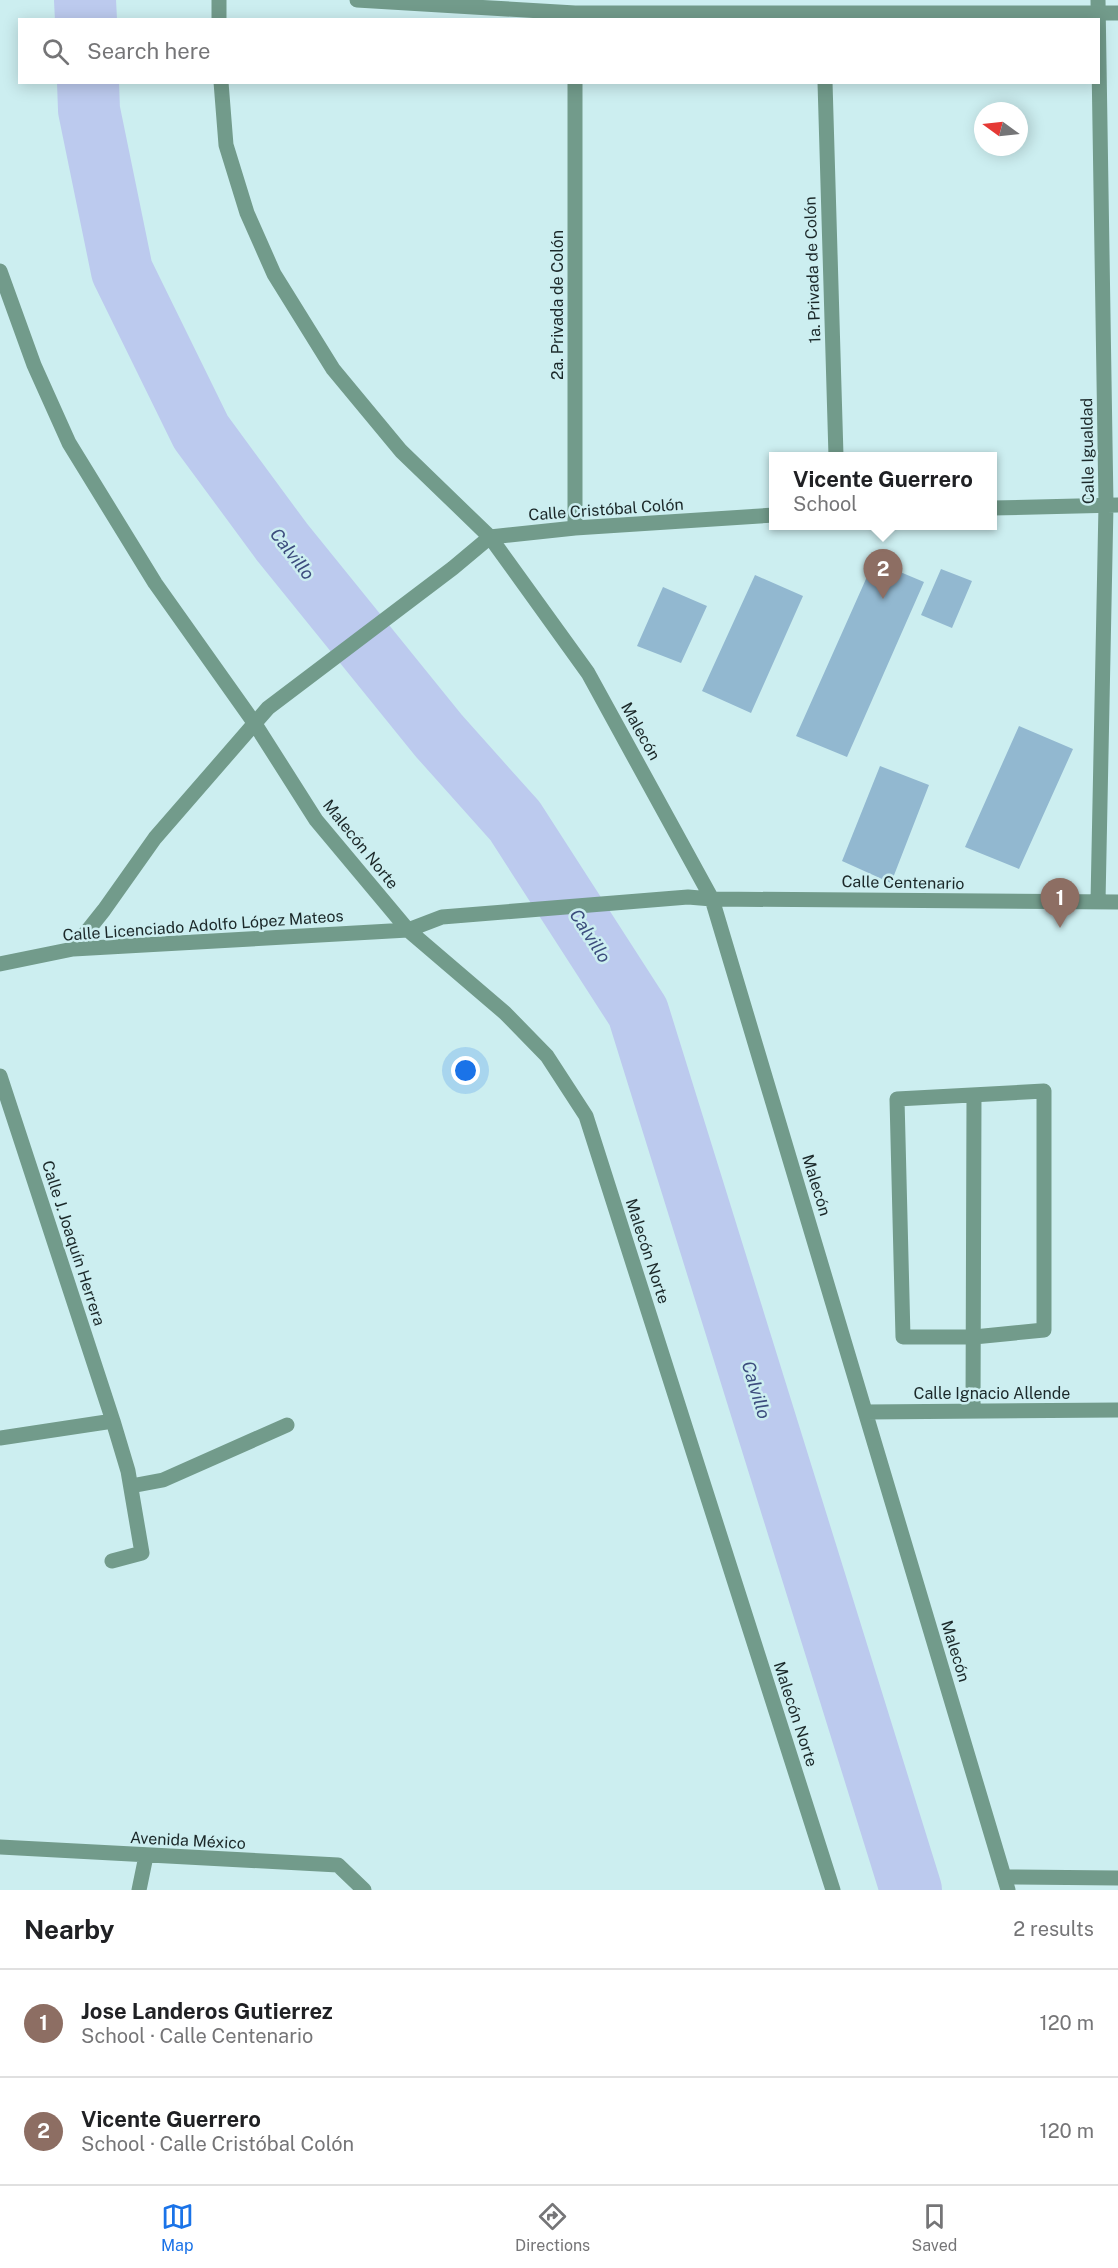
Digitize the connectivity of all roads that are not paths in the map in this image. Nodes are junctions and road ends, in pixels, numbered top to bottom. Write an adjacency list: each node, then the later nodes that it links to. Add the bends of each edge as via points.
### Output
1 (219, 0): 7 (street)
2 (357, 0): 4 (street)
3 (1099, 6): 5 (street); 6 (street)
4 (575, 11): 6 (street)
5 (1118, 13)
6 (823, 16)
7 (219, 18)
8 (1100, 44): 14 (street, Calle Igualdad)
9 (221, 84): 18 (street, Malecón, via 226,145 247,213 274,274 333,369 370,415 401,451)
10 (575, 84): 17 (street, 2a. Privada de Colón)
11 (825, 84): 13 (street, 1a. Privada de Colón)
12 (0, 271): 19 (street, Malecón Norte, via 34,365 69,443 155,583)
13 (836, 452)
14 (1112, 505): 15 (street); 21 (street, Calle Igualdad)
15 (997, 508)
16 (769, 515): 17 (street, Calle Cristóbal Colón)
17 (575, 528): 18 (street, Calle Cristóbal Colón)
18 (490, 537): 19 (street, via 268,708); 20 (street, Malecón, via 588,673)
19 (255, 723): 24 (street, Malecón Norte, via 316,819); 25 (street, via 155,838)
20 (712, 899): 21 (street, Calle Centenario); 23 (street, Calle Centenario, via 688,897); 32 (street, Malecón)
21 (1098, 902): 22 (street, Calle Centenario)
22 (1118, 902)
23 (442, 918): 24 (street, Calle Licenciado Adolfo López Mateos)
24 (408, 930): 25 (street, Calle Licenciado Adolfo López Mateos); 44 (street, Malecón Norte, via 505,1013 547,1056 586,1116)
25 (73, 950): 26 (street, Calle Licenciado Adolfo López Mateos)
26 (0, 964)
27 (0, 1076): 33 (street, Calle J. Joaquín Herrera)
28 (974, 1095): 29 (street); 29 (street, via 1044,1091 1044,1330); 29 (street, via 897,1099 903,1337)
29 (974, 1337): 31 (street)
30 (1118, 1410): 31 (street, Calle Ignacio Allende)
31 (973, 1411): 32 (street, Calle Ignacio Allende)
32 (866, 1412): 41 (street, Malecón)
33 (113, 1421): 35 (street); 36 (street, Calle J. Joaquín Herrera)
34 (287, 1425): 36 (street, via 163,1479)
35 (0, 1438)
36 (131, 1486): 37 (street, Calle J. Joaquín Herrera, via 142,1553)
37 (112, 1561)
38 (0, 1847): 39 (street, Avenida México)
39 (146, 1856): 42 (street); 43 (street, Avenida México, via 338,1865)
40 (1118, 1878): 41 (street)
41 (1006, 1883)
42 (139, 1890)
43 (364, 1890)
44 (833, 1890)

